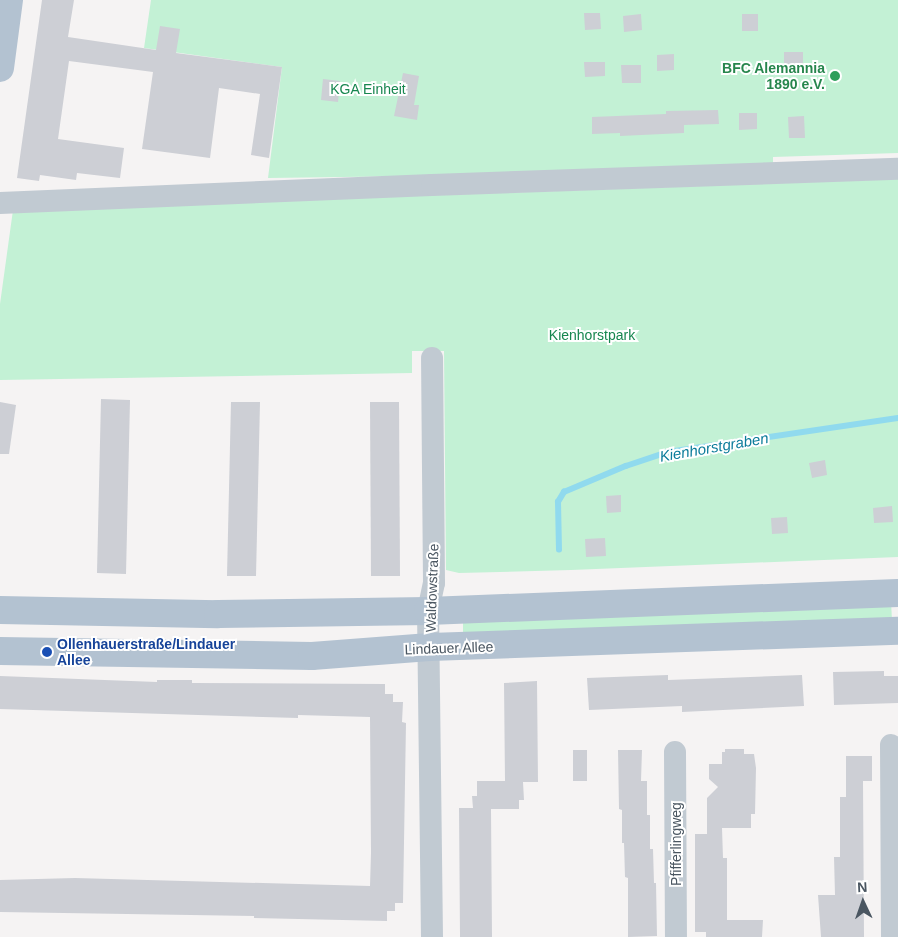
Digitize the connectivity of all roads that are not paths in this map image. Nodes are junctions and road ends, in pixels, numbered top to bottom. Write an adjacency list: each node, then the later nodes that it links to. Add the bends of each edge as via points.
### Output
1 (9, 0): 2 (main road)
2 (0, 68)
3 (898, 169): 4 (street)
4 (0, 203)
5 (432, 358): 8 (street, Waldowstraße, via 434,582)
6 (898, 593): 8 (main road)
7 (0, 610): 8 (main road, via 218,614)
8 (428, 611): 10 (street, Waldowstraße)
9 (898, 631): 10 (main road, Lindauer Allee)
10 (430, 647): 11 (main road, Lindauer Allee, via 312,656); 14 (street, Waldowstraße)
11 (0, 651)
12 (891, 745): 16 (street)
13 (676, 752): 15 (street, Pfifferlingweg)
14 (432, 937)
15 (676, 937)
16 (892, 937)

